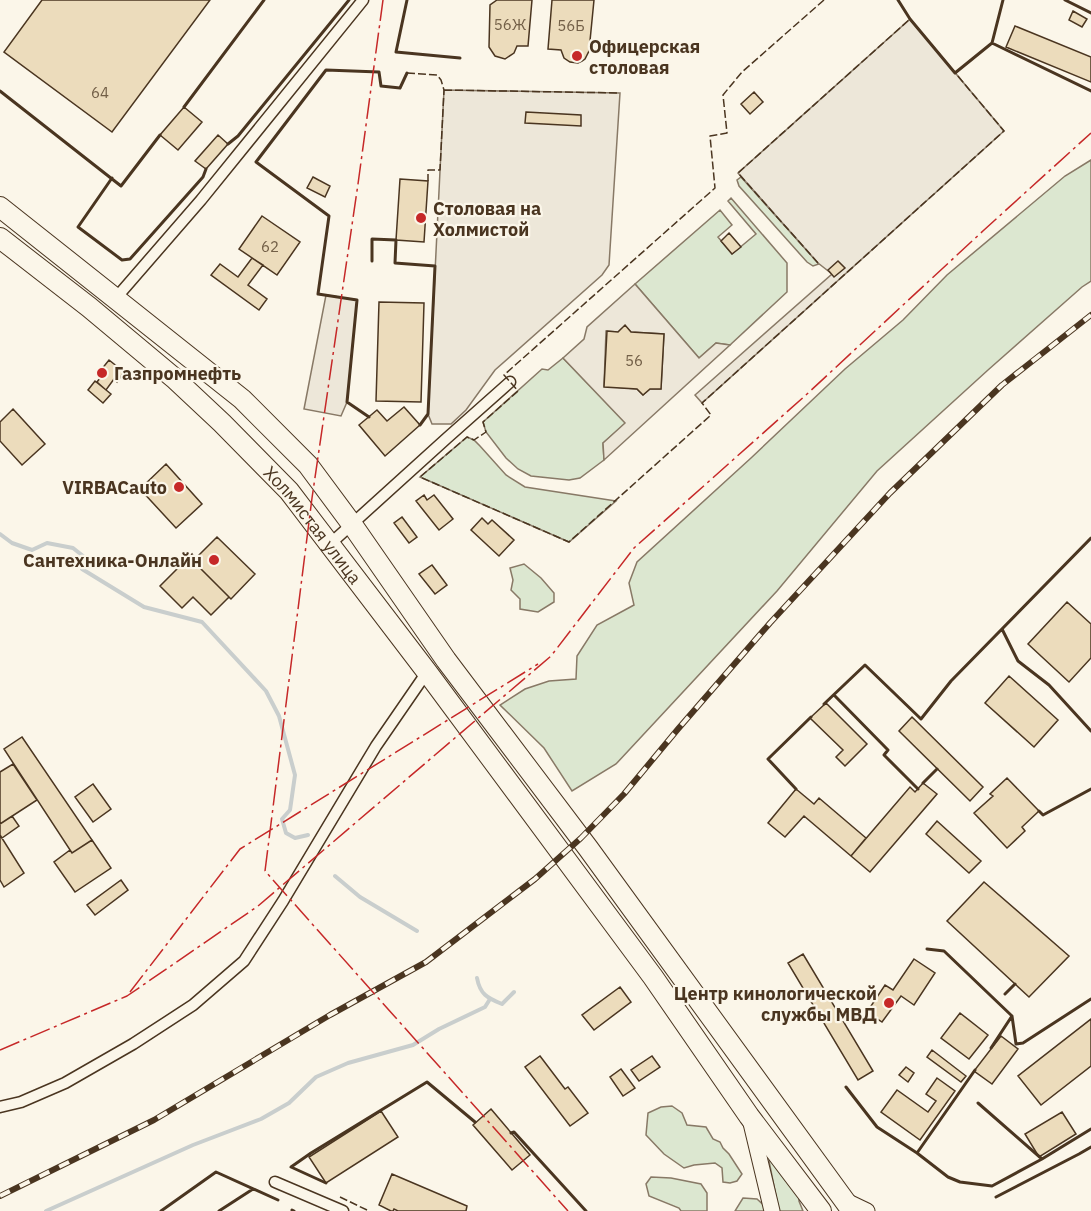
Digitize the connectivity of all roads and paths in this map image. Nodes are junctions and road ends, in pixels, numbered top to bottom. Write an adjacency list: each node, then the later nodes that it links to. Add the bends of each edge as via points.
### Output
1 (363, 0): 4 (street)
2 (0, 207): 4 (highway, Холмистая улица)
3 (0, 238): 7 (highway, Холмистая улица, via 182,385 289,491)
4 (116, 298): 6 (highway, Холмистая улица, via 242,399 308,465)
5 (510, 382): 6 (street)
6 (351, 524): 7 (street); 12 (highway, Холмистая улица, via 446,660)
7 (330, 544): 8 (highway, Холмистая улица)
8 (427, 672): 9 (street, via 376,746 244,961 193,1005 134,1044 65,1083); 10 (highway, Холмистая улица, via 653,977)
9 (0, 1107)
10 (749, 1116): 14 (street); 15 (highway, Холмистая улица)
11 (275, 1182): 13 (street)
12 (848, 1205): 16 (street)
13 (343, 1211)
14 (772, 1211)
15 (821, 1211)
16 (867, 1211)

